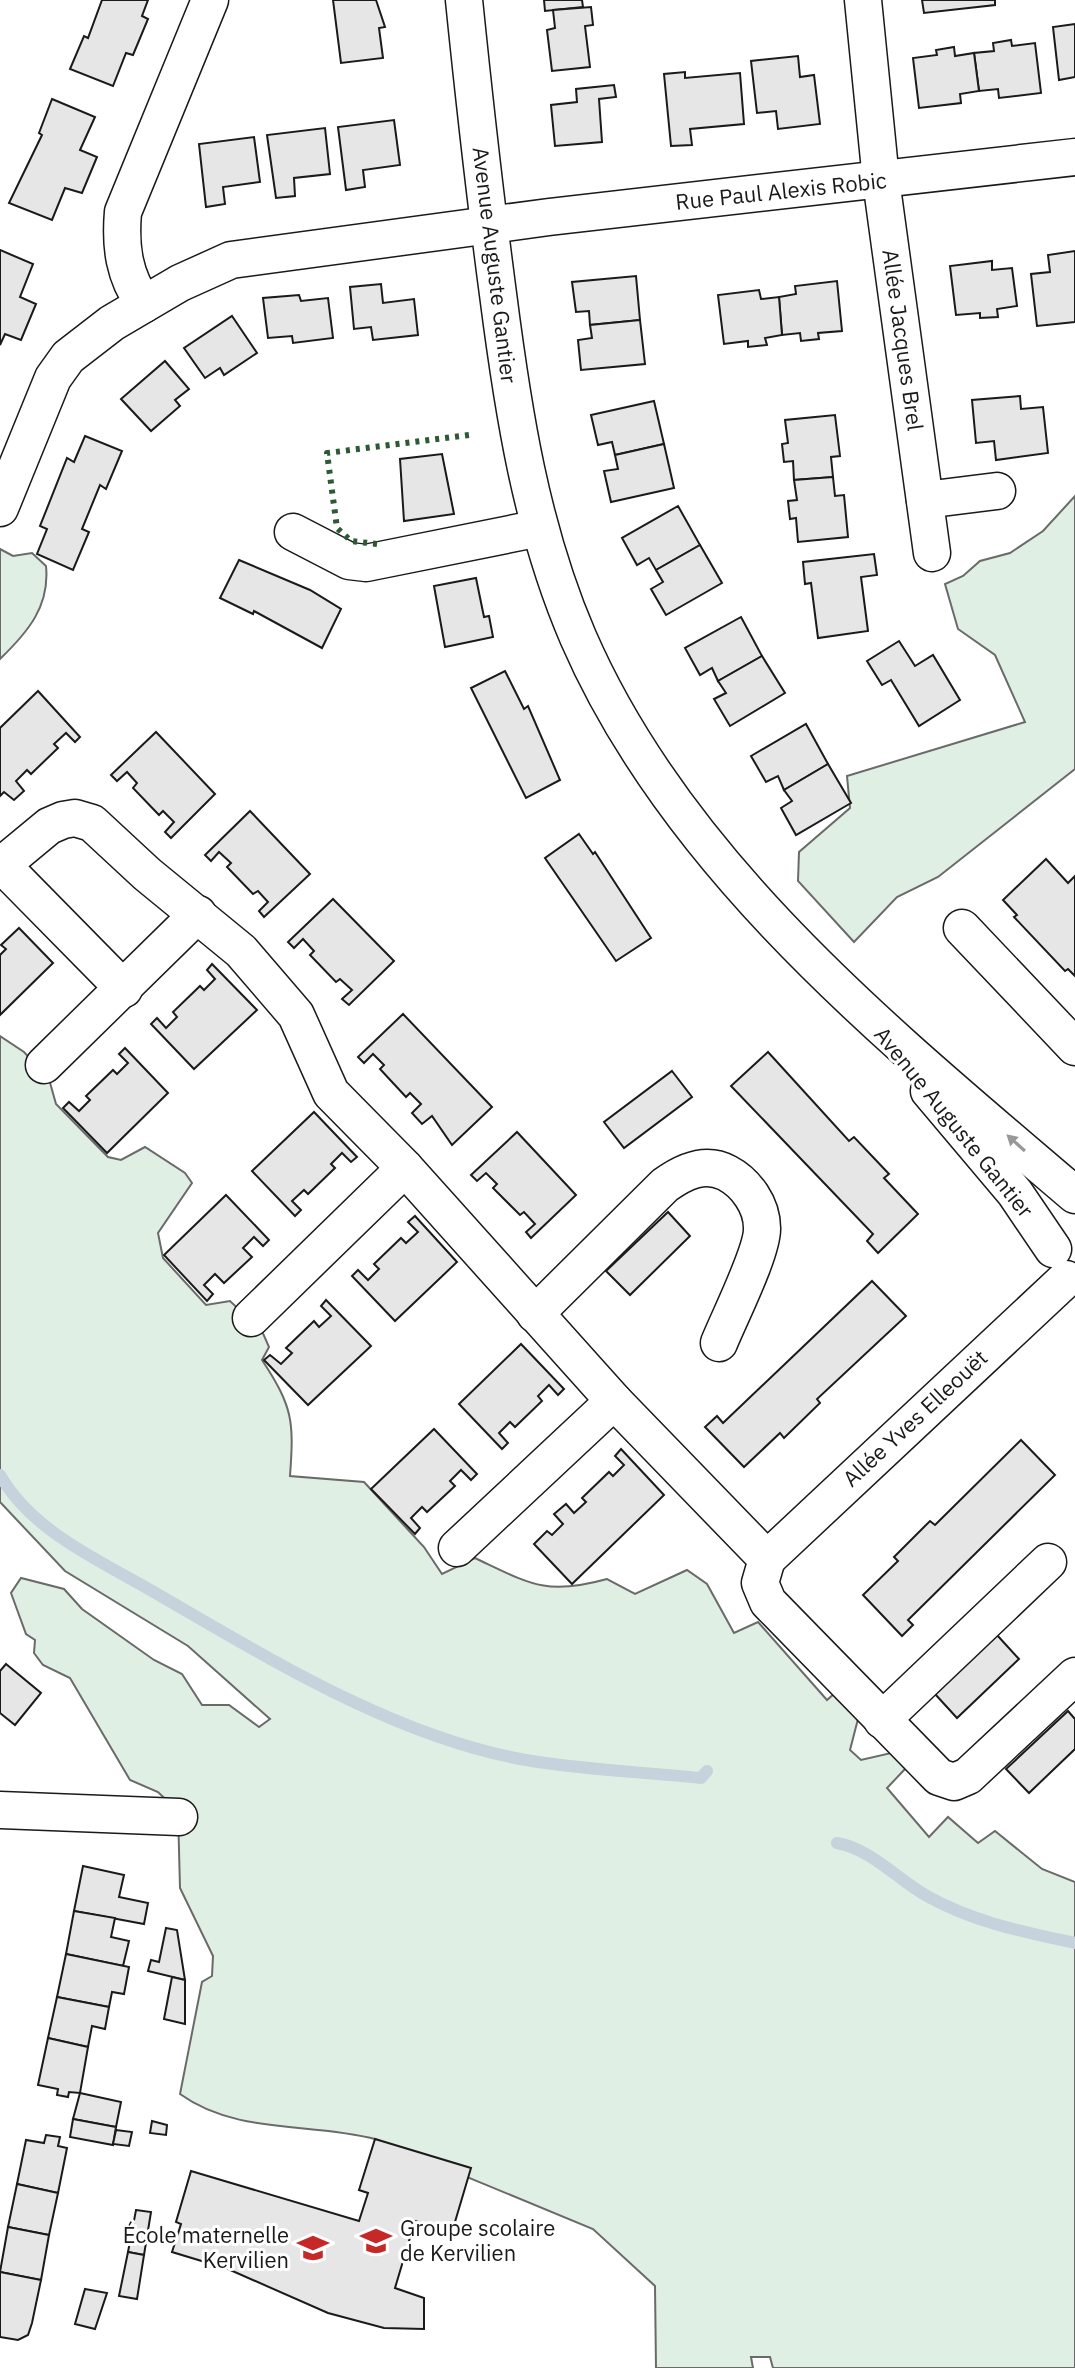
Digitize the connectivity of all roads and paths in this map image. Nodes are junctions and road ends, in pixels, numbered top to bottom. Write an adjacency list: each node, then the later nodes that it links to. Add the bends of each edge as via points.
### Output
1 (210, 0): 7 (street, via 123,212 128,281)
2 (464, 0): 6 (street, Avenue Auguste Gantier)
3 (863, 0): 5 (street, Allée Jacques Brel)
4 (1075, 157): 5 (street, Rue Paul Alexis Robic)
5 (881, 180): 6 (street, Rue Paul Alexis Robic); 9 (street, Allée Jacques Brel)
6 (487, 227): 7 (street, Rue Paul Alexis Robic, via 231,260); 11 (street, Avenue Auguste Gantier)
7 (144, 304): 10 (street, Rue Paul Alexis Robic, via 79,346 53,378)
8 (997, 491): 9 (street)
9 (925, 500): 13 (street, Allée Jacques Brel)
10 (0, 508)
11 (540, 528): 12 (street, via 366,563 349,561); 18 (street, Avenue Auguste Gantier, via 597,679 668,797 727,872)
12 (293, 532)
13 (932, 553)
14 (1, 866): 15 (street, via 49,826 75,818 92,823); 17 (street)
15 (198, 914): 17 (street); 21 (street, via 282,997 296,1015 331,1093)
16 (962, 928): 19 (street)
17 (124, 989): 20 (street)
18 (852, 997): 22 (street, Avenue Auguste Gantier, one-way to 18); 24 (street, Avenue Auguste Gantier, via 1015,1193)
19 (1075, 1047)
20 (44, 1065)
21 (405, 1168): 25 (street); 26 (street)
22 (1075, 1195)
23 (1075, 1216): 24 (street, Allée Yves Elleouët, via 1060,1229)
24 (1065, 1272): 30 (street, Allée Yves Elleouët)
25 (535, 1314): 27 (street, via 665,1185 683,1172 711,1168 746,1187 762,1228); 28 (street)
26 (251, 1318)
27 (719, 1343)
28 (614, 1401): 29 (street); 30 (street)
29 (457, 1548)
30 (767, 1559): 33 (street, via 760,1583 768,1602)
31 (1048, 1562): 33 (street)
32 (1075, 1676): 33 (street, via 968,1776 954,1782 939,1777)
33 (882, 1720)
34 (0, 1810): 35 (street)
35 (179, 1817)

